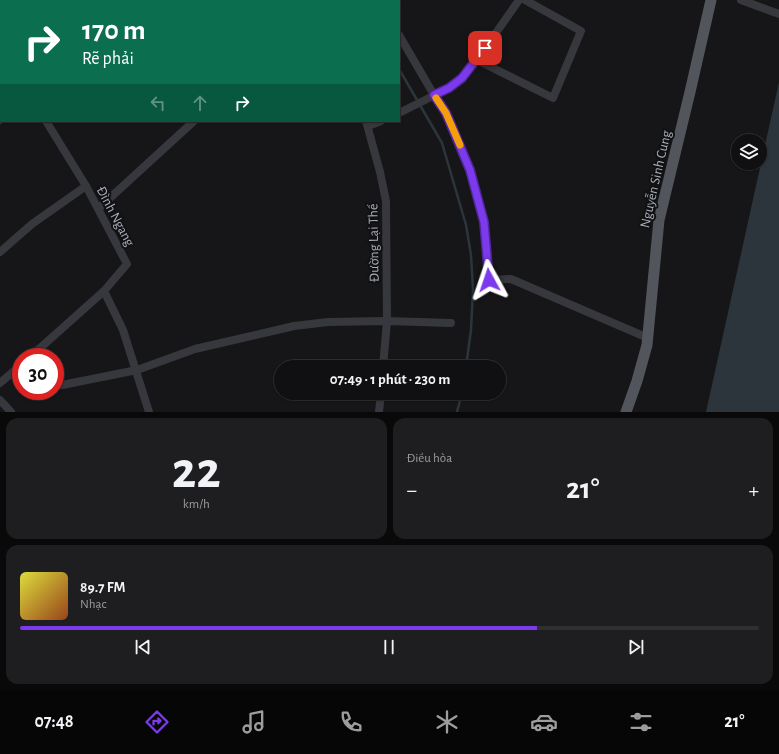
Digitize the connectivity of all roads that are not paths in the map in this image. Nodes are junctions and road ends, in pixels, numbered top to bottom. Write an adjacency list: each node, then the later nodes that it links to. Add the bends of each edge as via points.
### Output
1 (519, 0): 7 (street)
2 (525, 0): 7 (street, via 581,31 553,98)
3 (711, 0): 19 (main road, Nguyễn Sinh Cung, via 659,220)
4 (741, 0): 5 (street)
5 (779, 14)
6 (400, 37): 8 (street)
7 (477, 60): 8 (street, via 462,78)
8 (430, 97): 9 (street); 19 (street, via 446,113 470,170 484,222 489,280 511,278)
9 (400, 113)
10 (47, 122): 13 (street, Đình Ngang)
11 (193, 122): 14 (street)
12 (367, 124): 17 (street, Đường Lại Thế, via 386,201)
13 (86, 186): 14 (street, Đình Ngang); 15 (street, via 32,224)
14 (99, 208): 16 (street, Đình Ngang, via 127,264)
15 (0, 252)
16 (104, 290): 20 (street); 22 (street, via 123,330)
17 (387, 321): 18 (street); 21 (street, Đường Lại Thế); 22 (street, via 328,322 294,326 195,349)
18 (451, 323)
19 (648, 338): 31 (main road, Nguyễn Sinh Cung)
20 (40, 348)
21 (384, 360)
22 (137, 370): 25 (street); 29 (street)
23 (12, 373): 24 (street)
24 (0, 383)
25 (64, 385)
26 (0, 400): 28 (street)
27 (380, 400): 30 (street)
28 (11, 412)
29 (149, 412)
30 (379, 412)
31 (626, 412)

